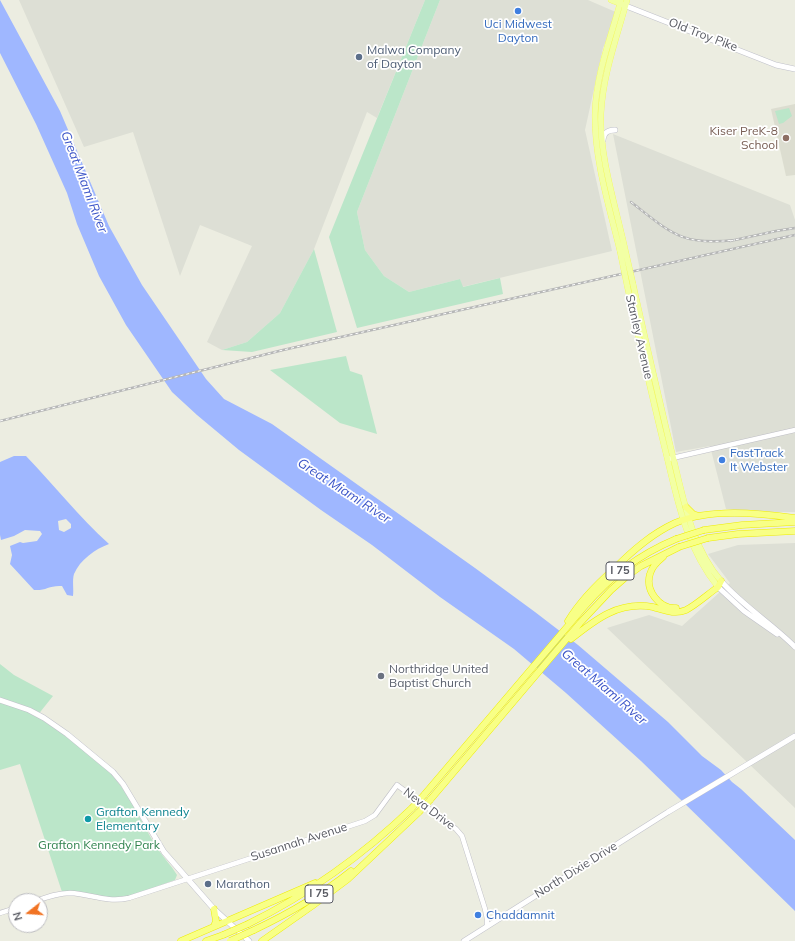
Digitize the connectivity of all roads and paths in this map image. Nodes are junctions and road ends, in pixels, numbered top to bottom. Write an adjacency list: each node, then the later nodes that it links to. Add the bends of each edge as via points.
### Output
1 (611, 0): 2 (main road, Old Troy Pike)
2 (624, 2): 3 (main road, Old Troy Pike, via 776,65); 5 (main road, Stanley Avenue, via 603,93); 6 (main road, Stanley Avenue, via 604,58 597,92 595,129 599,160)
3 (795, 69)
4 (615, 130): 5 (main road, via 606,132)
5 (602, 142): 6 (main road, Stanley Avenue)
6 (622, 250): 8 (main road, Stanley Avenue, bridge)
7 (795, 430): 8 (street)
8 (671, 458): 9 (main road, Stanley Avenue); 12 (main road, Stanley Avenue)
9 (686, 507): 10 (highway, via 693,514); 12 (main road, Stanley Avenue)
10 (701, 516): 11 (highway, via 729,513); 12 (highway)
11 (795, 518)
12 (686, 520): 16 (main road, Stanley Avenue, via 695,552); 17 (highway, via 664,529 640,544 602,580)
13 (795, 522): 17 (highway, I 75, bridge, via 704,530 676,538 624,568)
14 (795, 531): 15 (highway, I 75, bridge, via 708,538)
15 (672, 550): 16 (highway, via 658,561 650,574 650,588 657,601 665,606 681,608); 18 (highway, I 75, via 627,576 611,590)
16 (718, 584): 18 (highway, via 686,610 666,612 653,607 639,606 607,613); 19 (main road, Stanley Avenue)
17 (573, 617): 25 (highway, I 75, bridge, via 412,808 353,860)
18 (560, 647): 23 (highway, I 75, bridge, via 430,800)
19 (795, 647)
20 (0, 700): 24 (main road, via 44,718 103,763 123,784 164,852)
21 (795, 736): 30 (main road, North Dixie Drive)
22 (397, 785): 24 (street, Susannah Avenue, via 375,815 365,821); 30 (street, Neva Drive, via 462,836)
23 (379, 849): 33 (highway, I 75, bridge, via 313,898); 35 (highway, via 348,879)
24 (187, 879): 26 (street, Susannah Avenue, via 123,900 63,893); 27 (main road)
25 (322, 881): 28 (highway); 32 (highway, I 75, bridge, via 294,900 248,924)
26 (48, 897)
27 (214, 909): 28 (main road); 29 (highway)
28 (226, 920): 29 (highway); 34 (main road)
29 (214, 926): 31 (highway)
30 (487, 926): 36 (main road, North Dixie Drive)
31 (181, 941)
32 (206, 941)
33 (230, 941)
34 (249, 941)
35 (262, 941)
36 (464, 941)

